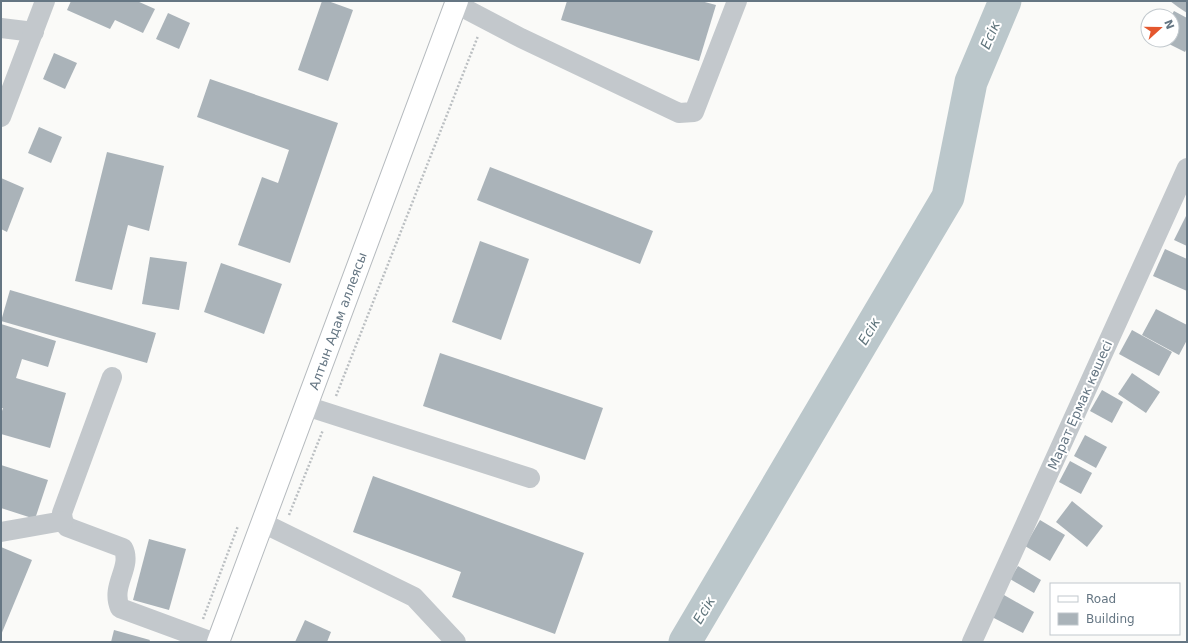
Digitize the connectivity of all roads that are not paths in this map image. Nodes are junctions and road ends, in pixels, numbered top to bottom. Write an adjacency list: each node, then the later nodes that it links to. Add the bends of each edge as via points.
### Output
1 (45, 1): 5 (street)
2 (737, 1): 3 (street, via 694,112 679,113 522,38)
3 (457, 3): 9 (main road, Алтын Адам аллеясы)
4 (1, 28): 5 (street)
5 (34, 32): 6 (street)
6 (1, 117)
7 (1187, 168): 17 (street, Марат Ермак көшесі)
8 (112, 377): 11 (street, via 62,513)
9 (306, 406): 10 (street); 12 (main road, Алтын Адам аллеясы)
10 (530, 478)
11 (63, 522): 13 (street); 14 (street, via 67,527 123,548 127,554 117,594 120,608)
12 (263, 523): 15 (main road, Алтын Адам аллеясы); 16 (street, via 414,597)
13 (1, 532)
14 (212, 642)
15 (218, 642)
16 (456, 642)
17 (972, 642)

